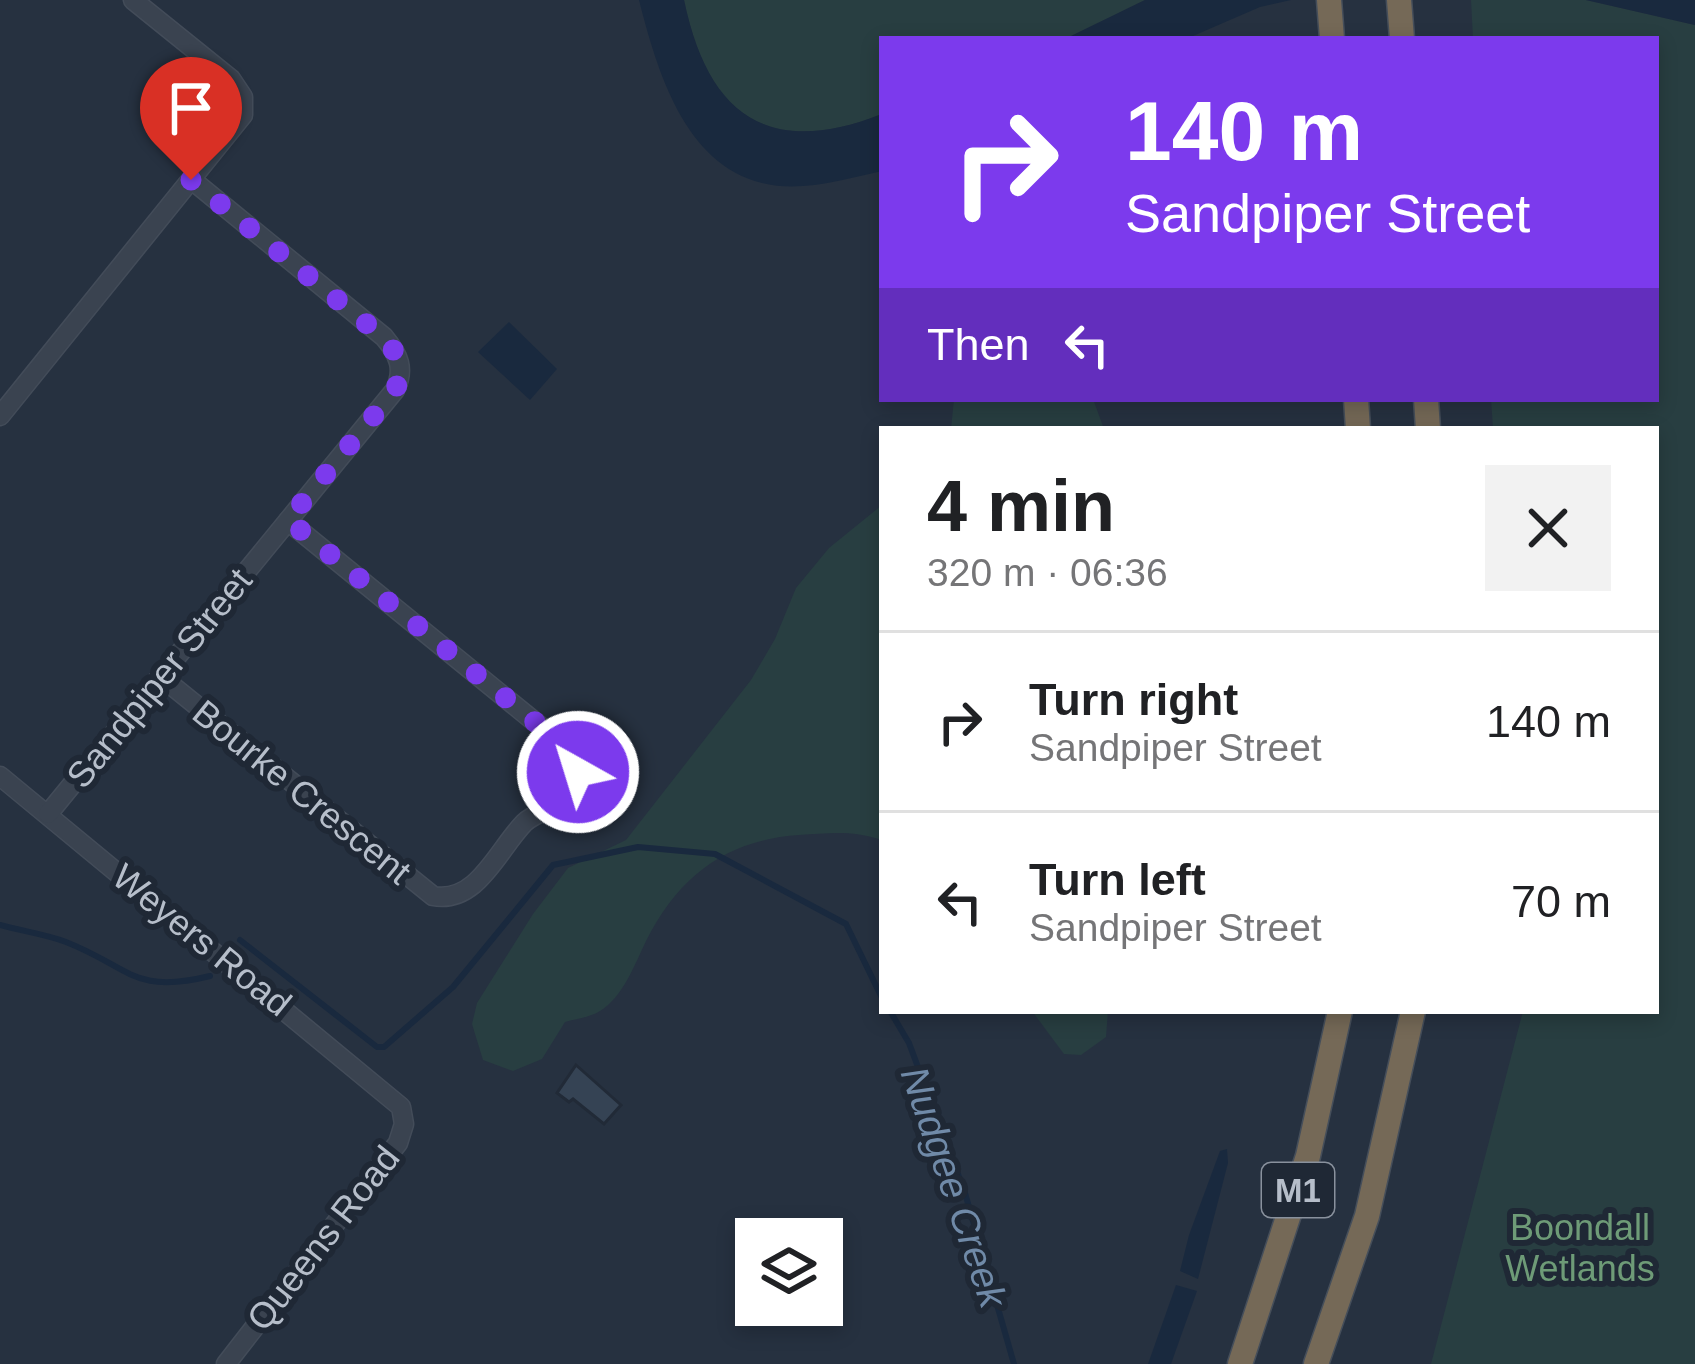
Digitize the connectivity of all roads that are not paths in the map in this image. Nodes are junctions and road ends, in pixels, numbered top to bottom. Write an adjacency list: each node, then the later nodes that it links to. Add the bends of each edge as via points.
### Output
1 (134, 0): 2 (street, via 243,97 243,115)
2 (191, 180): 3 (street); 4 (street, Sandpiper Street, via 384,338 400,365 395,390)
3 (0, 416)
4 (288, 520): 5 (street, Sandpiper Street); 5 (street, Bourke Crescent, via 562,744 577,763 572,794 524,823 467,891 433,896)
5 (160, 676): 7 (street, Sandpiper Street)
6 (0, 776): 7 (street, Weyers Road)
7 (48, 814): 10 (street, Weyers Road)
8 (1339, 1014): 12 (highway, M1, via 1308,1156)
9 (1413, 1014): 13 (highway, M1, via 1367,1216)
10 (401, 1107): 11 (street, Queens Road, via 398,1143)
11 (226, 1364)
12 (1240, 1364)
13 (1316, 1364)

